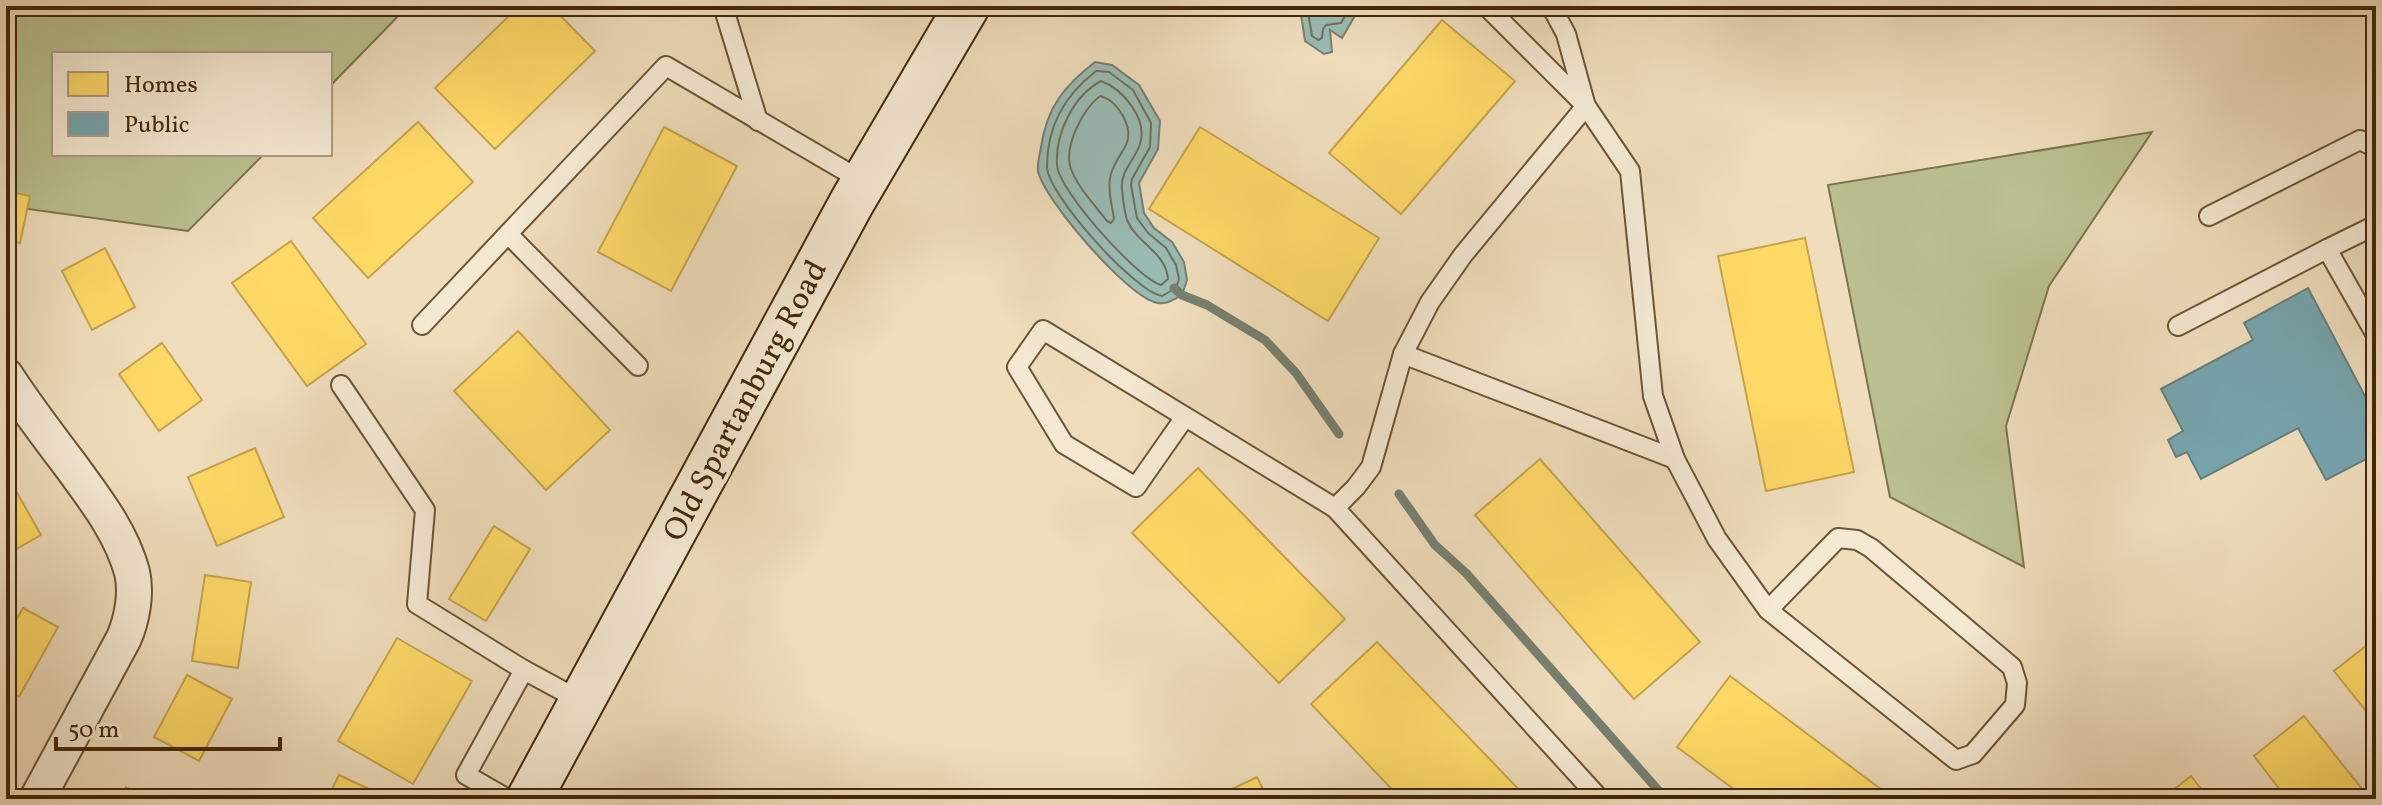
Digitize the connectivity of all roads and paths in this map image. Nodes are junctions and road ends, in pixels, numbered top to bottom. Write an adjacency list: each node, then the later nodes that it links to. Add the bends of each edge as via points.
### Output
1 (723, 6): 6 (lane)
2 (967, 6): 8 (main road, Old Spartanburg Road)
3 (1486, 6): 5 (lane)
4 (1551, 6): 5 (lane, via 1566,34)
5 (1586, 106): 16 (lane, via 1463,255); 21 (lane, via 1630,171 1653,396)
6 (758, 121): 8 (lane); 11 (lane, via 666,66)
7 (2376, 148): 9 (lane, via 2360,140)
8 (864, 182): 25 (main road, Old Spartanburg Road)
9 (2209, 216)
10 (2376, 225): 12 (lane)
11 (508, 234): 13 (lane); 17 (lane)
12 (2327, 249): 14 (lane); 15 (lane)
13 (422, 325)
14 (2178, 326)
15 (2376, 335)
16 (1403, 354): 21 (lane); 22 (lane, via 1371,467)
17 (638, 366)
18 (6, 376): 26 (street, via 98,503 124,547 133,575 124,638)
19 (341, 385): 24 (lane, via 425,510 417,604)
20 (1185, 417): 20 (lane, via 1043,330 1017,367 1064,444 1136,487); 22 (lane)
21 (1675, 459): 23 (lane, via 1717,539)
22 (1335, 508): 29 (lane)
23 (1768, 610): 23 (lane, via 1956,760 1973,754 2015,705 2012,667 1857,540 1838,538)
24 (524, 670): 25 (lane); 27 (lane, via 466,775)
25 (581, 701): 28 (main road, Old Spartanburg Road)
26 (37, 799)
27 (508, 799)
28 (529, 799)
29 (1600, 799)

